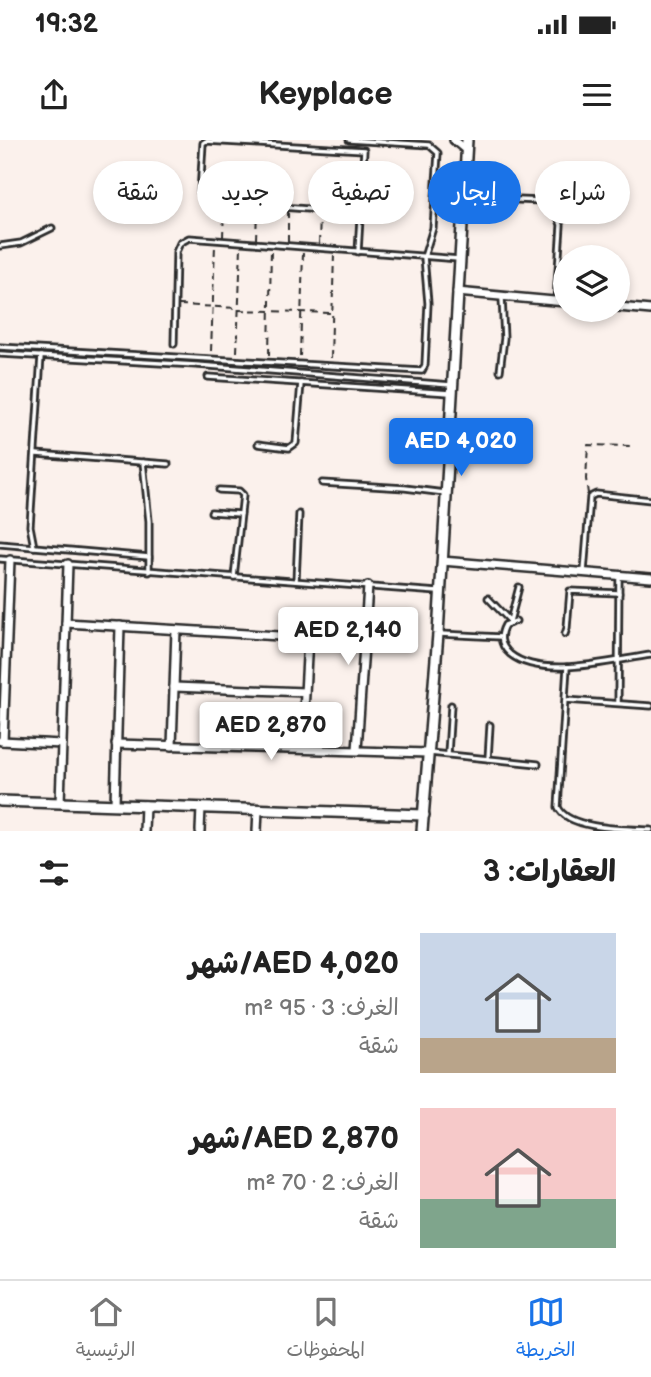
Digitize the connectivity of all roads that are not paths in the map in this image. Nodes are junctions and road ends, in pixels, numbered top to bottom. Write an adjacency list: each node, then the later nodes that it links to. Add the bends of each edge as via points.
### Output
1 (349, 140): 13 (lane, via 429,145 436,150 434,225)
2 (454, 140): 3 (street)
3 (466, 145)
4 (363, 161): 5 (lane, via 364,150 203,144 200,196 206,201)
5 (308, 209)
6 (359, 224): 12 (lane)
7 (461, 224): 14 (street)
8 (560, 224): 10 (lane)
9 (52, 228): 11 (lane, via 21,243)
10 (560, 245)
11 (0, 246)
12 (358, 252): 13 (lane); 20 (lane, via 189,239 176,252)
13 (424, 257): 14 (lane); 21 (lane, via 428,303 425,365 419,372)
14 (459, 259): 15 (street)
15 (457, 292): 16 (street); 27 (street)
16 (502, 296): 17 (street); 24 (lane)
17 (553, 300)
18 (630, 308): 19 (street)
19 (651, 310)
20 (174, 344)
21 (0, 346)
22 (0, 354): 23 (lane)
23 (41, 356): 27 (lane); 29 (lane)
24 (500, 371)
25 (208, 377): 26 (lane)
26 (301, 383): 27 (lane); 28 (lane, via 296,443 289,448)
27 (450, 389): 34 (street)
28 (258, 444)
29 (36, 454): 30 (lane); 40 (lane, via 30,526)
30 (143, 462): 31 (lane); 41 (lane)
31 (167, 464)
32 (322, 483): 34 (lane)
33 (219, 490): 37 (lane, via 242,492)
34 (445, 493): 44 (street)
35 (651, 500): 47 (lane, via 596,494 589,499)
36 (211, 512): 37 (lane)
37 (241, 514): 49 (lane)
38 (299, 514): 51 (lane)
39 (0, 544): 40 (lane)
40 (34, 547): 41 (lane)
41 (149, 557): 46 (lane)
42 (0, 559): 43 (lane)
43 (10, 560): 45 (lane); 57 (street)
44 (442, 561): 47 (street); 54 (street)
45 (68, 564): 46 (lane); 60 (street)
46 (149, 572): 49 (lane)
47 (584, 572): 48 (street)
48 (620, 575): 50 (street); 55 (lane)
49 (234, 577): 51 (lane)
50 (651, 578)
51 (296, 581): 52 (lane)
52 (368, 586): 54 (lane); 67 (street)
53 (519, 587): 58 (lane)
54 (440, 592): 63 (street)
55 (619, 593): 64 (lane, via 570,591); 69 (lane)
56 (488, 598): 58 (lane)
57 (4, 618): 78 (street)
58 (510, 621): 59 (lane); 65 (lane)
59 (516, 621)
60 (66, 623): 61 (street); 79 (street)
61 (120, 626): 62 (street); 80 (street)
62 (176, 630): 66 (street); 71 (street)
63 (438, 634): 65 (lane); 84 (street)
64 (565, 634)
65 (501, 637): 70 (lane, via 505,650 520,661)
66 (308, 638): 67 (street); 72 (street)
67 (363, 641): 83 (street)
68 (651, 655): 69 (lane)
69 (619, 660): 70 (lane); 74 (lane)
70 (568, 667): 73 (lane)
71 (174, 687): 72 (street); 81 (street)
72 (305, 692): 82 (street)
73 (565, 700): 74 (lane); 95 (lane, via 558,807 566,817)
74 (618, 703): 76 (lane)
75 (451, 705): 85 (lane)
76 (651, 706)
77 (489, 724): 86 (lane)
78 (2, 741): 79 (street)
79 (62, 744): 89 (street)
80 (116, 744): 81 (street); 90 (street)
81 (172, 746): 82 (street)
82 (302, 749): 83 (street)
83 (357, 751): 84 (street)
84 (428, 752): 85 (lane); 94 (street)
85 (449, 754): 86 (lane)
86 (488, 759): 87 (lane)
87 (538, 764)
88 (0, 801): 89 (street)
89 (60, 803): 90 (street)
90 (115, 804): 91 (street)
91 (145, 805): 92 (street); 97 (street)
92 (201, 807): 93 (street); 98 (street)
93 (258, 809): 94 (street); 99 (street)
94 (424, 815): 100 (street)
95 (600, 829): 96 (lane)
96 (651, 830)
97 (144, 831)
98 (200, 831)
99 (257, 831)
100 (422, 831)

